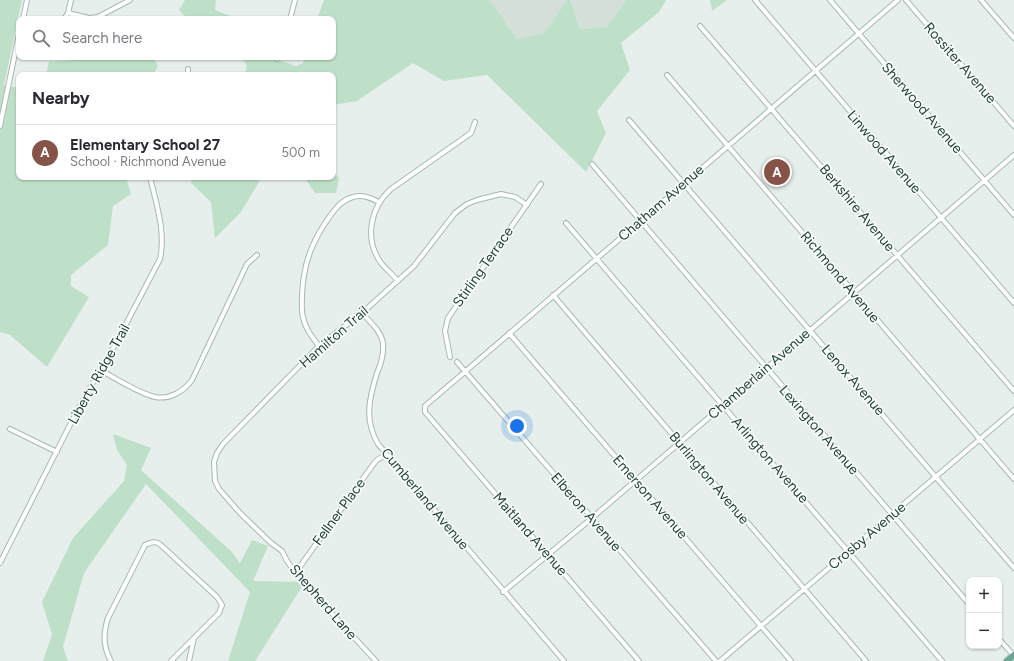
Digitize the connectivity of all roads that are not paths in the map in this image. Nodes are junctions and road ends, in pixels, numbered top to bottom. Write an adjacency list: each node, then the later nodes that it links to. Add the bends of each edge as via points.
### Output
1 (27, 0): 11 (street)
2 (71, 0): 10 (street)
3 (130, 0): 13 (street)
4 (295, 0): 14 (street)
5 (755, 0): 19 (street, Linwood Avenue)
6 (830, 0): 16 (street, Sherwood Avenue)
7 (898, 0): 16 (street, Chatham Avenue)
8 (906, 0): 25 (street, Rossiter Avenue)
9 (981, 0): 17 (street)
10 (68, 14): 12 (street)
11 (24, 16)
12 (82, 16)
13 (100, 16)
14 (291, 16)
15 (700, 26): 21 (street, Berkshire Avenue)
16 (858, 34): 19 (street, Chatham Avenue); 30 (street, Sherwood Avenue)
17 (1014, 38)
18 (16, 49): 24 (street)
19 (814, 71): 21 (street, Chatham Avenue); 36 (street, Linwood Avenue)
20 (667, 75): 26 (street, Richmond Avenue)
21 (771, 108): 26 (street, Chatham Avenue); 40 (street, Berkshire Avenue)
22 (629, 120): 32 (street, Lenox Avenue)
23 (475, 122): 33 (street, via 471,133 391,189)
24 (0, 126)
25 (1014, 126)
26 (728, 146): 32 (street, Chatham Avenue); 43 (street, Richmond Avenue)
27 (1014, 155): 30 (street, Chamberlain Avenue)
28 (592, 164): 37 (street, Lexington Avenue)
29 (151, 180): 53 (street, Liberty Ridge Trail, via 161,232 160,259)
30 (984, 181): 35 (street, Sherwood Avenue); 36 (street, Chamberlain Avenue)
31 (541, 184): 34 (street, Stirling Terrace)
32 (684, 184): 37 (street, Chatham Avenue); 47 (street, Lenox Avenue)
33 (379, 202): 42 (street, via 371,224 372,242 381,262); 49 (street, via 359,196 342,202 322,228 310,251 304,274 302,312 307,328)
34 (527, 205): 42 (street, Hamilton Trail, via 515,197 501,194 467,204 451,217 420,260); 50 (street, Stirling Terrace, via 448,318 445,336)
35 (1014, 215)
36 (941, 218): 40 (street, Chamberlain Avenue); 45 (street, Linwood Avenue)
37 (640, 220): 41 (street, Chatham Avenue); 52 (street, Lexington Avenue)
38 (566, 223): 41 (street, Arlington Avenue)
39 (257, 255): 53 (street, via 247,264 187,387 180,392 157,398)
40 (897, 255): 43 (street, Chamberlain Avenue); 55 (street, Berkshire Avenue)
41 (596, 258): 44 (street, Chatham Avenue); 56 (street, Arlington Avenue)
42 (398, 281): 46 (street, Hamilton Trail)
43 (853, 292): 47 (street, Chamberlain Avenue); 60 (street, Richmond Avenue)
44 (553, 295): 48 (street, Chatham Avenue); 61 (street, Burlington Avenue)
45 (1014, 303)
46 (362, 313): 49 (street, Hamilton Trail); 63 (street, Cumberland Avenue, via 377,329 383,342 382,356 369,404 369,418 375,438)
47 (810, 330): 52 (street, Chamberlain Avenue); 64 (street, Lenox Avenue)
48 (509, 333): 54 (street, Chatham Avenue); 66 (street, Emerson Avenue)
49 (319, 346): 69 (street, Hamilton Trail, via 223,444 214,462 215,481 219,489)
50 (450, 357)
51 (457, 362): 54 (street, Elberon Avenue)
52 (766, 368): 56 (street, Chamberlain Avenue); 67 (street, Lexington Avenue)
53 (100, 370): 62 (street, Liberty Ridge Trail)
54 (465, 371): 57 (street, Chatham Avenue); 68 (street, Elberon Avenue)
55 (1014, 392)
56 (722, 405): 61 (street, Chamberlain Avenue); 70 (street, Arlington Avenue)
57 (425, 406): 71 (street, Maitland Avenue, via 425,412)
58 (1014, 410): 60 (street, Crosby Avenue)
59 (10, 428): 62 (street)
60 (980, 439): 64 (street, Crosby Avenue); 65 (street, Richmond Avenue)
61 (679, 442): 66 (street, Chamberlain Avenue); 75 (street, Burlington Avenue)
62 (57, 452): 72 (street, Liberty Ridge Trail)
63 (389, 458): 74 (street, Fellner Place, via 384,456 375,462 301,566); 76 (street, Cumberland Avenue)
64 (936, 477): 67 (street, Crosby Avenue); 73 (street, Lenox Avenue)
65 (1014, 479)
66 (635, 480): 68 (street, Chamberlain Avenue); 78 (street, Emerson Avenue)
67 (892, 514): 70 (street, Crosby Avenue); 77 (street, Lexington Avenue)
68 (592, 518): 71 (street, Chamberlain Avenue); 88 (street, Elberon Avenue)
69 (271, 543): 74 (street, Shepherd Lane, via 282,551)
70 (848, 552): 75 (street, Crosby Avenue); 92 (street, Arlington Avenue)
71 (548, 555): 76 (street, Chamberlain Avenue); 87 (street, Maitland Avenue)
72 (0, 563)
73 (1014, 568)
74 (298, 576): 85 (street, Shepherd Lane)
75 (804, 590): 78 (street, Crosby Avenue); 91 (street, Burlington Avenue)
76 (503, 592): 86 (street, Cumberland Avenue)
77 (966, 600)
78 (761, 626): 89 (street, Crosby Avenue); 90 (street, Emerson Avenue)
79 (194, 638): 82 (street, via 221,610 222,605 214,594 160,544 154,542 145,545 108,618 104,641); 83 (street); 84 (street)
80 (1002, 642): 81 (street)
81 (1014, 655): 93 (main road)
82 (111, 661)
83 (171, 661)
84 (189, 661)
85 (376, 661)
86 (564, 661)
87 (639, 661)
88 (716, 661)
89 (720, 661)
90 (791, 661)
91 (866, 661)
92 (942, 661)
93 (1007, 661)

